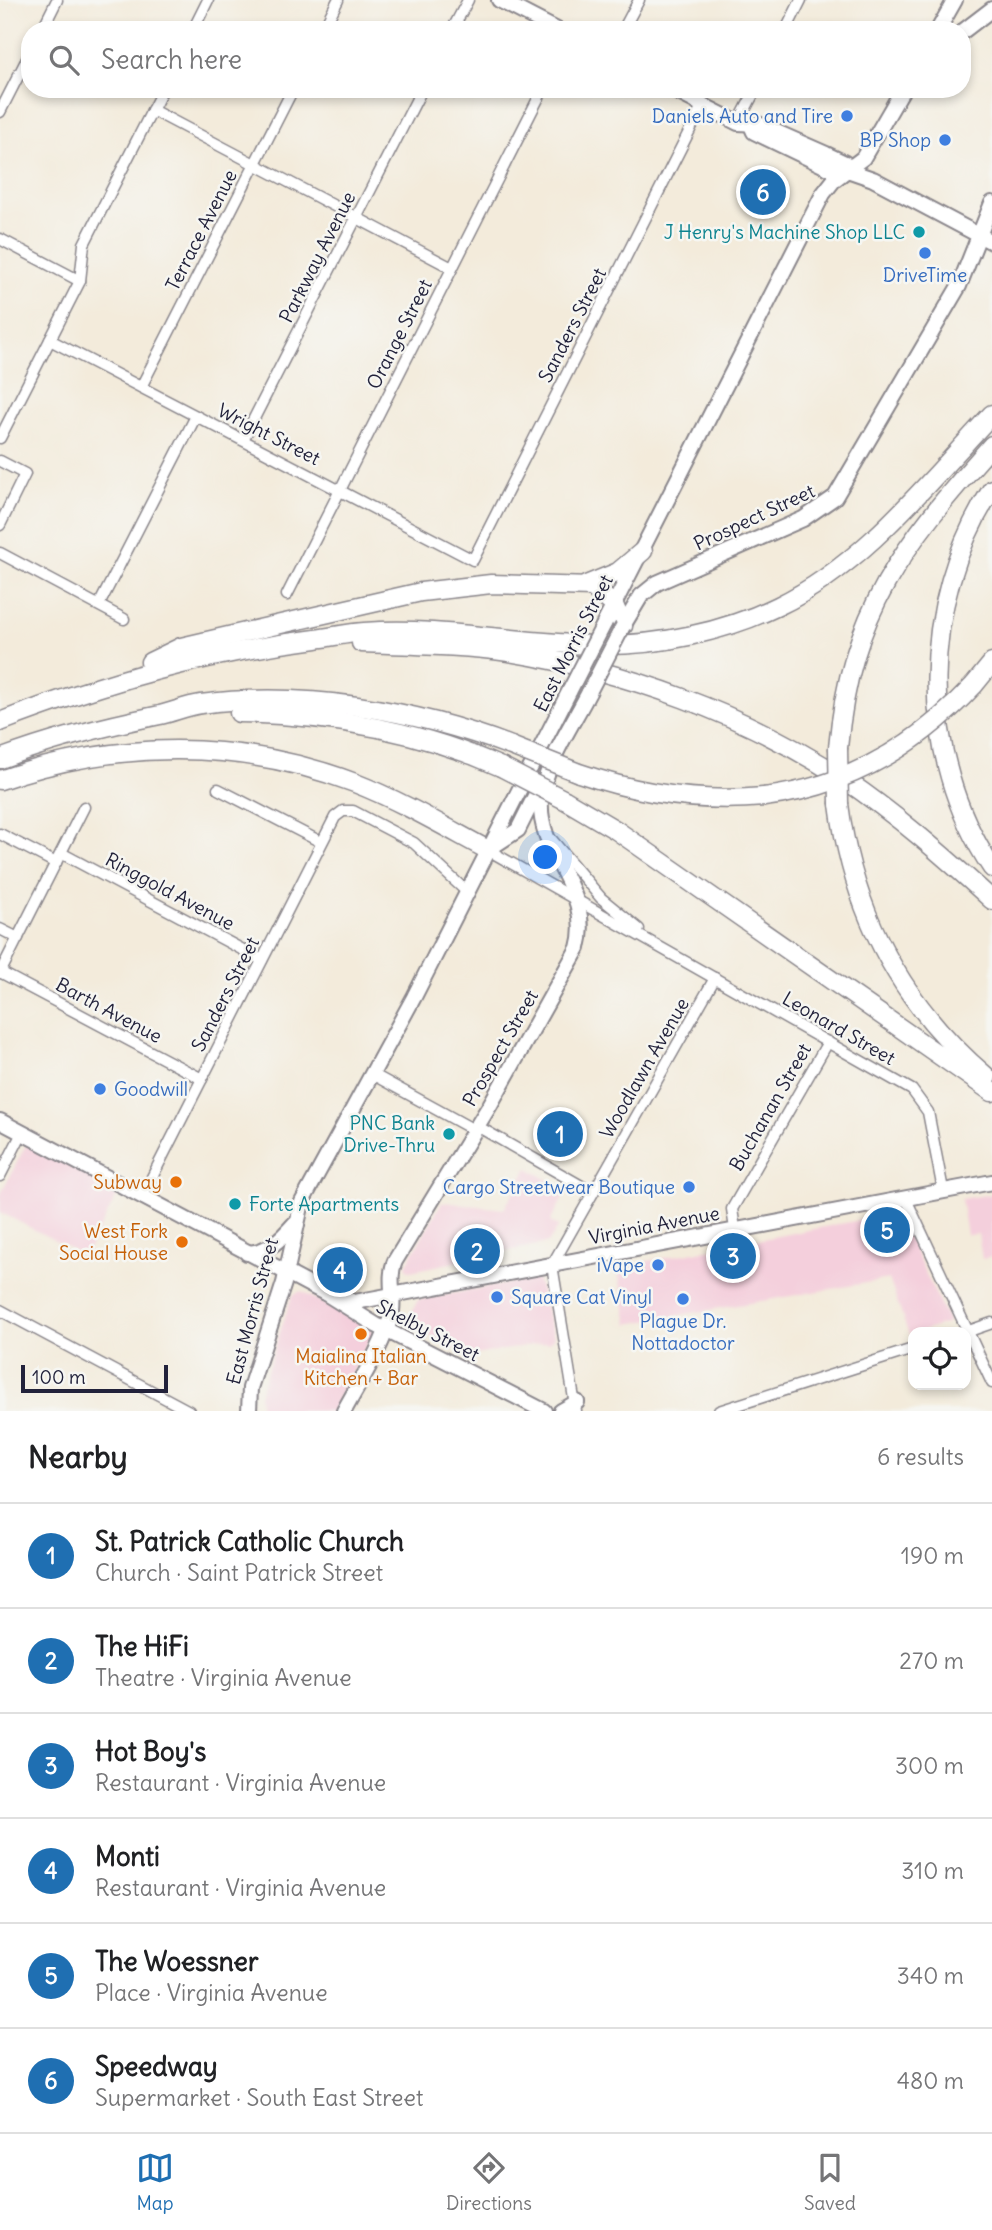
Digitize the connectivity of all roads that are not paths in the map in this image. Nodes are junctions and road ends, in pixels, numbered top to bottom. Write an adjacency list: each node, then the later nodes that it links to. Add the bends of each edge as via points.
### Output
1 (57, 0): 10 (street)
2 (208, 0): 11 (street)
3 (338, 0): 12 (street)
4 (467, 0): 13 (street)
5 (499, 0): 14 (main road)
6 (639, 0): 15 (street)
7 (801, 0): 16 (street)
8 (955, 0): 17 (main road)
9 (992, 9): 18 (main road)
10 (46, 21)
11 (198, 21)
12 (328, 21)
13 (457, 21)
14 (540, 21)
15 (628, 21)
16 (790, 21)
17 (943, 21)
18 (971, 25)
19 (21, 71): 29 (street)
20 (158, 98): 28 (street)
21 (287, 98): 31 (street, Terrace Avenue)
22 (417, 98): 34 (street, Parkway Avenue)
23 (537, 98): 38 (street, Orange Street)
24 (687, 98): 27 (main road)
25 (753, 98): 30 (street)
26 (899, 98): 32 (main road, East Morris Street, via 863,158)
27 (702, 106): 30 (main road); 53 (street, Sanders Street)
28 (152, 110): 31 (street); 39 (street, via 83,244)
29 (0, 112)
30 (745, 124): 32 (main road, via 758,124 835,158)
31 (254, 164): 34 (street); 41 (street, Terrace Avenue)
32 (850, 171): 35 (main road, via 902,193); 51 (main road, East Morris Street, via 834,180 822,195)
33 (992, 203): 35 (main road, Prospect Street)
34 (356, 218): 38 (street); 45 (street, Parkway Avenue)
35 (978, 235): 37 (main road); 59 (main road, Prospect Street, via 960,285 835,497 803,519 657,583 641,596)
36 (0, 239): 39 (street)
37 (992, 242)
38 (452, 268): 49 (street, Orange Street)
39 (80, 281): 40 (street)
40 (50, 340): 41 (street, Wright Street); 44 (street)
41 (141, 387): 43 (street, Wright Street)
42 (992, 414): 60 (highway, via 846,562 806,591 749,619 692,635 601,645 432,630)
43 (195, 416): 45 (street, Wright Street); 56 (street)
44 (0, 438)
45 (243, 440): 49 (street, Wright Street)
46 (992, 445): 88 (highway, bridge, via 921,526 880,590 852,662 838,748 839,804 855,883 887,958 929,1020)
47 (0, 461): 50 (street, via 25,474)
48 (992, 489): 75 (highway, via 965,540 950,582 936,679 944,754 953,789)
49 (340, 491): 53 (street, Wright Street); 55 (street, Orange Street)
50 (0, 525)
51 (642, 551): 54 (highway, via 618,572); 57 (main road, East Morris Street)
52 (0, 553): 56 (street)
53 (473, 560)
54 (586, 585): 57 (highway); 62 (highway, via 491,584 421,592 181,647)
55 (287, 595)
56 (99, 605): 58 (street)
57 (614, 606): 59 (highway); 73 (main road, East Morris Street, bridge)
58 (124, 619)
59 (623, 626): 66 (main road, Prospect Street, bridge)
60 (318, 639): 62 (highway, via 214,654); 77 (highway, via 507,652 602,672 690,701 847,781 920,836)
61 (992, 663): 63 (highway, bridge, via 936,723 875,763 810,789 722,800 660,795 579,773 430,720 342,705 214,703)
62 (110, 681): 64 (highway)
63 (162, 714): 65 (highway, via 56,738); 89 (highway, bridge, via 257,714 360,724 426,739 501,768 623,835)
64 (0, 722)
65 (0, 759)
66 (550, 769): 70 (main road, Prospect Street, via 541,800); 73 (main road, Prospect Street, via 517,830)
67 (0, 780): 73 (highway, via 74,759 121,752 184,749 247,755 357,784)
68 (218, 789): 72 (street)
69 (84, 807): 74 (street)
70 (547, 833): 78 (main road, Prospect Street); 81 (street, Leonard Street, via 601,898)
71 (0, 834): 74 (street, Ringgold Avenue)
72 (321, 842): 76 (street, Sanders Street, via 343,811 357,813 411,841); 82 (street, Sanders Street)
73 (488, 850): 76 (main road, East Morris Street); 78 (street, Leonard Street)
74 (58, 858): 80 (street); 82 (street, Ringgold Avenue)
75 (992, 868)
76 (467, 891): 86 (main road, East Morris Street)
77 (992, 900)
78 (579, 904): 81 (street, Leonard Street); 91 (main road, Prospect Street, via 582,927 574,957)
79 (0, 929): 80 (street)
80 (18, 938): 83 (street)
81 (655, 942): 84 (street, Leonard Street)
82 (262, 960): 87 (street, Sanders Street)
83 (0, 973): 87 (street, Barth Avenue)
84 (715, 978): 85 (street, Leonard Street); 96 (street, Woodlawn Avenue)
85 (828, 1042): 95 (street, Leonard Street, via 909,1088 921,1100 928,1112); 100 (street, Buchanan Street, via 732,1209)
86 (372, 1074): 91 (street); 99 (main road, East Morris Street, via 311,1182)
87 (202, 1079): 97 (street, Sanders Street)
88 (992, 1081)
89 (992, 1092)
90 (0, 1121): 92 (main road, Shelby Street)
91 (476, 1128): 96 (street); 105 (main road, Prospect Street, via 394,1261)
92 (22, 1133): 93 (street); 97 (main road, Shelby Street)
93 (0, 1176)
94 (992, 1182): 95 (main road, Virginia Avenue)
95 (943, 1190): 98 (main road, Virginia Avenue)
96 (592, 1192): 102 (street, Woodlawn Avenue)
97 (142, 1197): 101 (main road, Shelby Street)
98 (905, 1197): 100 (main road, Virginia Avenue); 108 (street)
99 (296, 1222): 101 (main road, East Morris Street, via 275,1244); 103 (main road, East Morris Street)
100 (735, 1229): 102 (main road, Virginia Avenue)
101 (247, 1253): 103 (main road, Shelby Street)
102 (552, 1265): 105 (main road, Virginia Avenue); 114 (street)
103 (286, 1273): 104 (main road, Shelby Street); 116 (main road, East Morris Street, via 250,1388)
104 (325, 1293): 105 (main road, Virginia Avenue, via 355,1302); 109 (main road, Shelby Street)
105 (392, 1294): 109 (main road, Prospect Street)
106 (0, 1310): 115 (street)
107 (992, 1324): 110 (street)
108 (965, 1327)
109 (386, 1330): 117 (main road, Prospect Street); 118 (main road, Shelby Street)
110 (971, 1331)
111 (971, 1340): 113 (street)
112 (908, 1351): 120 (street)
113 (992, 1383)
114 (577, 1407): 119 (main road)
115 (189, 1411)
116 (249, 1411)
117 (344, 1411)
118 (545, 1411)
119 (561, 1411)
120 (719, 1411)

